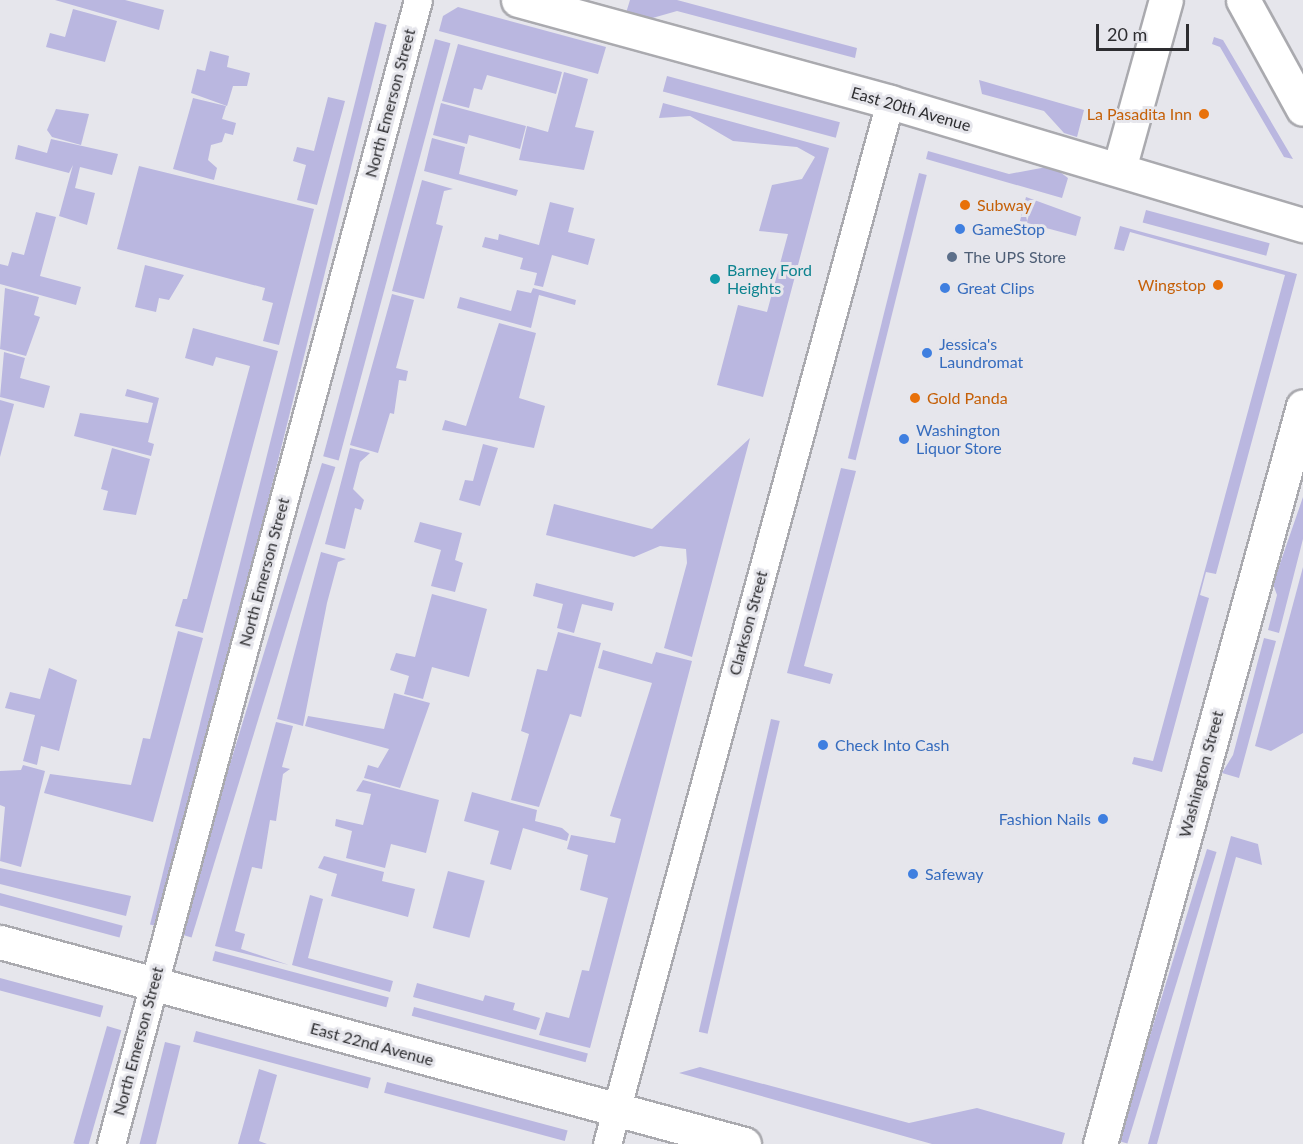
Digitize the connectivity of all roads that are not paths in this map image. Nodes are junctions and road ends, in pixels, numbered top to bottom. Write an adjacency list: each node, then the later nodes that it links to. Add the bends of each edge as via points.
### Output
1 (418, 0): 13 (street, North Emerson Street)
2 (518, 0): 5 (street, East 20th Avenue)
3 (1166, 0): 8 (street)
4 (1243, 0): 7 (street)
5 (576, 8): 6 (street, East 20th Avenue)
6 (890, 102): 8 (street, East 20th Avenue); 14 (street, Clarkson Street)
7 (1303, 109)
8 (1119, 169): 9 (street, East 20th Avenue)
9 (1303, 225)
10 (1303, 405): 11 (street, Washington Street)
11 (1297, 436): 18 (street, Washington Street)
12 (0, 942): 13 (street, East 22nd Avenue)
13 (154, 984): 14 (street, East 22nd Avenue); 15 (street, North Emerson Street)
14 (616, 1110): 16 (street, Clarkson Street); 17 (street, East 22nd Avenue)
15 (111, 1144)
16 (607, 1144)
17 (744, 1144)
18 (1100, 1144)

